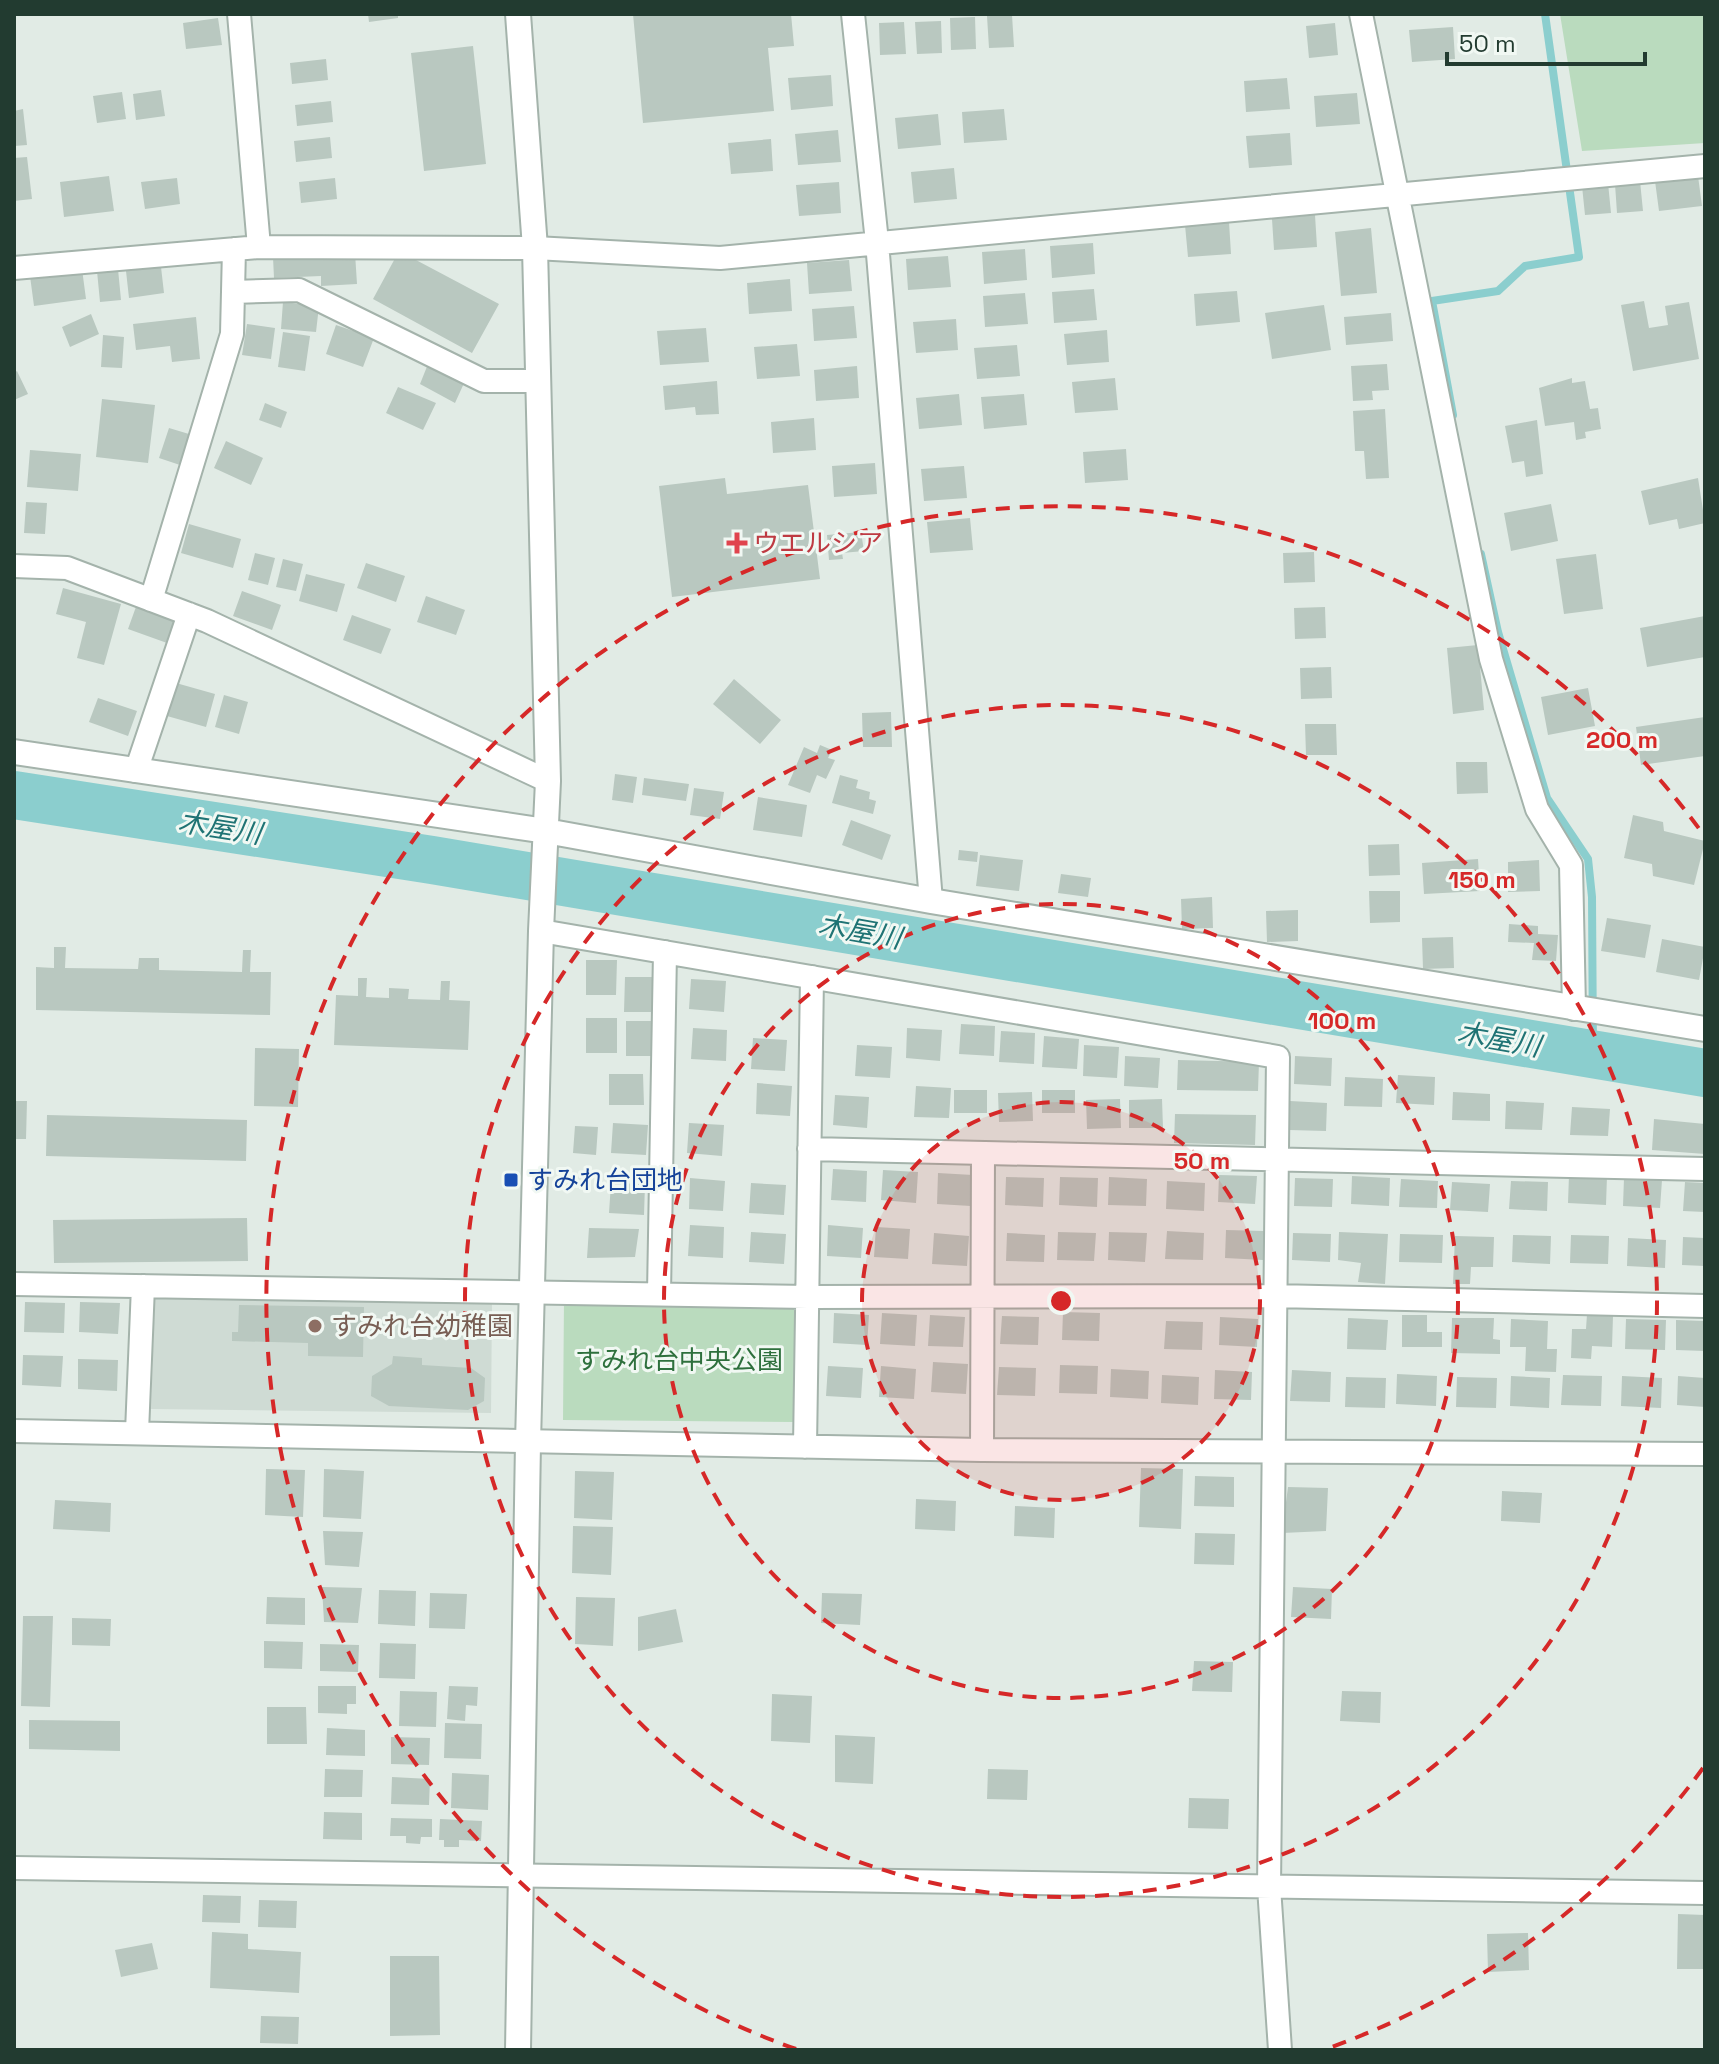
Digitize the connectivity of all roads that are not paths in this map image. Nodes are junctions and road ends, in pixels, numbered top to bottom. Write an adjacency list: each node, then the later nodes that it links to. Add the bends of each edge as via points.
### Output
1 (239, 14): 8 (street)
2 (518, 14): 9 (street)
3 (853, 14): 7 (street)
4 (1361, 14): 6 (street)
5 (1705, 166): 6 (street)
6 (1395, 196): 7 (street); 25 (street, via 1491,659 1537,809 1571,865)
7 (877, 242): 9 (street, via 720,258); 21 (street)
8 (259, 247): 9 (street); 10 (street)
9 (535, 248): 13 (street)
10 (234, 249): 11 (street); 12 (street)
11 (14, 268)
12 (233, 292): 13 (street, via 299,290 484,381); 15 (street, via 232,334)
13 (538, 381): 19 (street)
14 (14, 566): 15 (street, via 67,568)
15 (151, 600): 16 (street)
16 (189, 614): 18 (street); 19 (street)
17 (14, 752): 18 (street)
18 (136, 771): 20 (street)
19 (548, 781): 20 (street)
20 (545, 842): 21 (street); 22 (street)
21 (931, 901): 25 (street)
22 (541, 926): 23 (street); 33 (street)
23 (665, 952): 24 (street); 34 (street)
24 (812, 977): 27 (street); 29 (street, via 1278,1057)
25 (1574, 1009): 26 (street)
26 (1705, 1029)
27 (809, 1149): 28 (street); 37 (street)
28 (983, 1153): 29 (street); 35 (street)
29 (1277, 1160): 30 (street); 36 (street)
30 (1705, 1169)
31 (14, 1284): 32 (street)
32 (143, 1286): 33 (street); 40 (street)
33 (532, 1293): 34 (street); 41 (street)
34 (659, 1293): 37 (street)
35 (982, 1296): 36 (street); 37 (street); 43 (street)
36 (1275, 1296): 38 (street); 44 (street)
37 (808, 1297): 42 (street)
38 (1705, 1306)
39 (14, 1431): 40 (street)
40 (137, 1432): 41 (street)
41 (528, 1443): 42 (street); 47 (street)
42 (805, 1447): 43 (street)
43 (982, 1450): 44 (street)
44 (1273, 1451): 45 (street); 48 (street)
45 (1705, 1454)
46 (14, 1868): 47 (street)
47 (522, 1875): 48 (street); 50 (street)
48 (1269, 1887): 49 (street); 51 (street)
49 (1705, 1893)
50 (518, 2050)
51 (1280, 2050)

